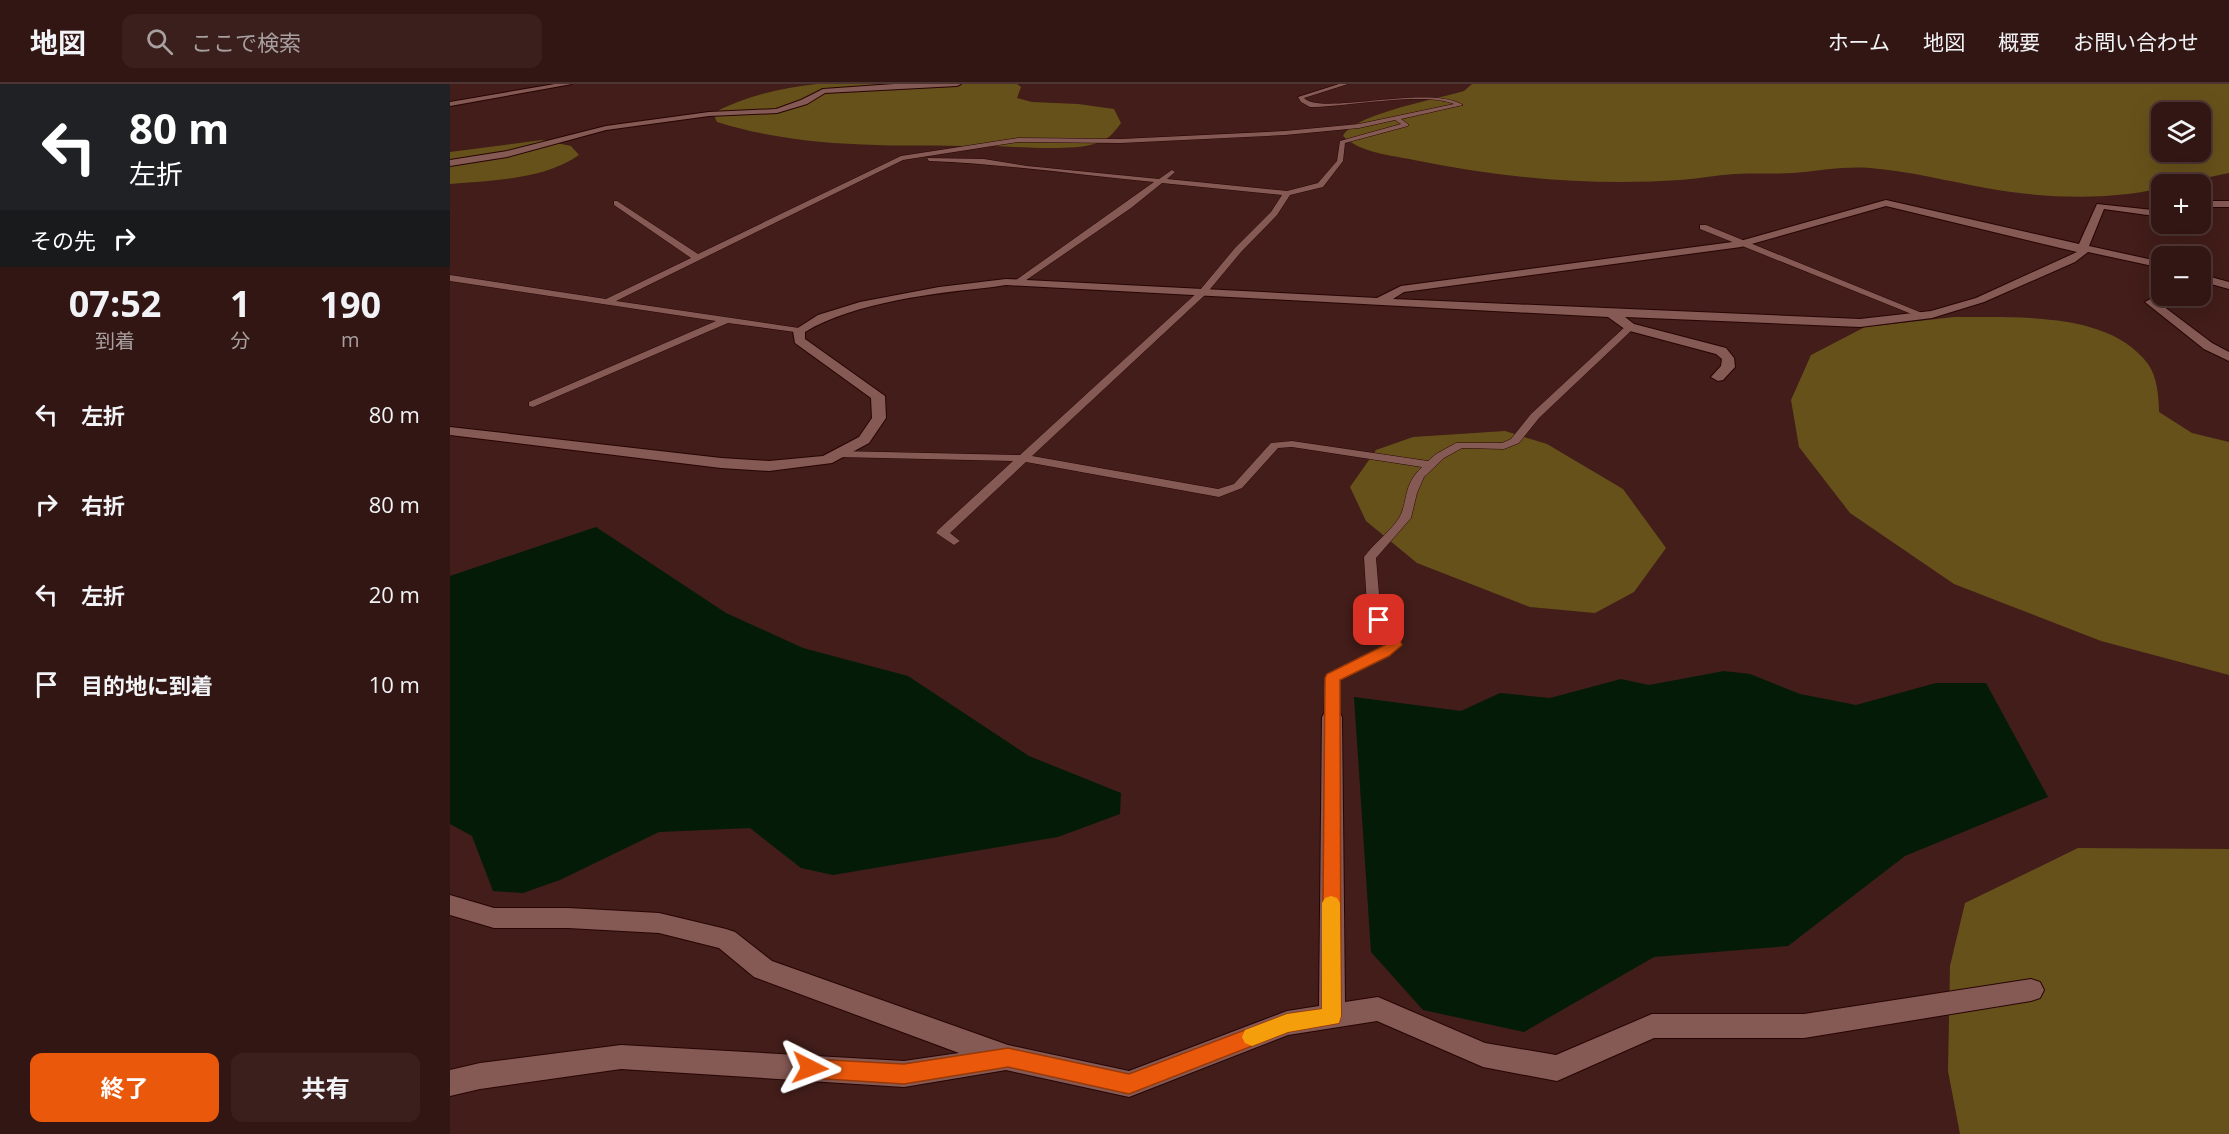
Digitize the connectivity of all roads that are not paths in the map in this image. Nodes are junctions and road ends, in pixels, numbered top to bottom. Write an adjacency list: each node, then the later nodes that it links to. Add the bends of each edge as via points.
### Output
1 (568, 84): 4 (street)
2 (957, 84): 7 (street, via 823,91 777,111 709,114 606,128 507,154)
3 (1345, 84): 5 (lane, via 1301,97 1310,105 1428,98 1448,99 1460,105)
4 (450, 104)
5 (1395, 118): 6 (lane, via 1285,134 1120,141 1018,140); 10 (lane, via 1406,125 1342,142 1340,161 1320,185)
6 (915, 156): 9 (lane); 18 (lane, via 901,158)
7 (450, 163)
8 (1172, 172): 9 (lane)
9 (1158, 182): 10 (lane); 24 (lane)
10 (1287, 193): 26 (lane, via 1274,213)
11 (618, 203): 18 (lane)
12 (2211, 204): 13 (street)
13 (2229, 204)
14 (2151, 213): 17 (street, via 2100,206)
15 (1703, 227): 16 (lane)
16 (1741, 244): 17 (street, via 1886,203); 27 (street, via 1401,289); 31 (lane)
17 (2083, 248): 19 (street); 31 (street, via 2072,260 1980,300)
18 (696, 256): 28 (lane)
19 (2151, 263)
20 (2211, 277): 21 (street)
21 (2229, 277)
22 (450, 278): 28 (lane)
23 (2211, 280): 25 (street)
24 (1019, 282): 26 (street); 34 (street, via 962,286 851,308 815,320)
25 (2229, 286)
26 (1203, 292): 27 (street); 40 (lane)
27 (1381, 301): 30 (street)
28 (608, 302): 32 (lane)
29 (2156, 306): 35 (street, via 2208,346)
30 (1611, 314): 31 (street, via 1860,323); 33 (street)
31 (1922, 315)
32 (729, 320): 34 (lane); 37 (lane)
33 (1630, 327): 36 (street, via 1721,351 1728,358 1728,367); 41 (lane, via 1535,416 1515,441 1504,446 1460,445)
34 (799, 331): 39 (street, via 799,340 878,396 879,417 864,440)
35 (2229, 357)
36 (1718, 378)
37 (533, 404)
38 (450, 430): 39 (street, via 769,466 827,460)
39 (838, 454): 40 (lane)
40 (1023, 458): 41 (lane, via 1219,493 1238,486 1275,445 1292,444); 42 (lane, via 942,533)
41 (1431, 465): 43 (lane, via 1419,476 1404,518 1370,557 1372,594 1379,620 1391,633 1395,645 1332,678)
42 (954, 542)
43 (1332, 717): 46 (street)
44 (450, 905): 47 (street, via 494,918 659,923 726,939 763,969)
45 (2031, 990): 46 (street, via 1803,1026 1652,1026 1557,1068 1483,1055 1378,1009)
46 (1332, 1016): 47 (street, via 1287,1023 1129,1084)
47 (1008, 1058): 48 (street, via 904,1074 621,1057)
48 (450, 1083)

